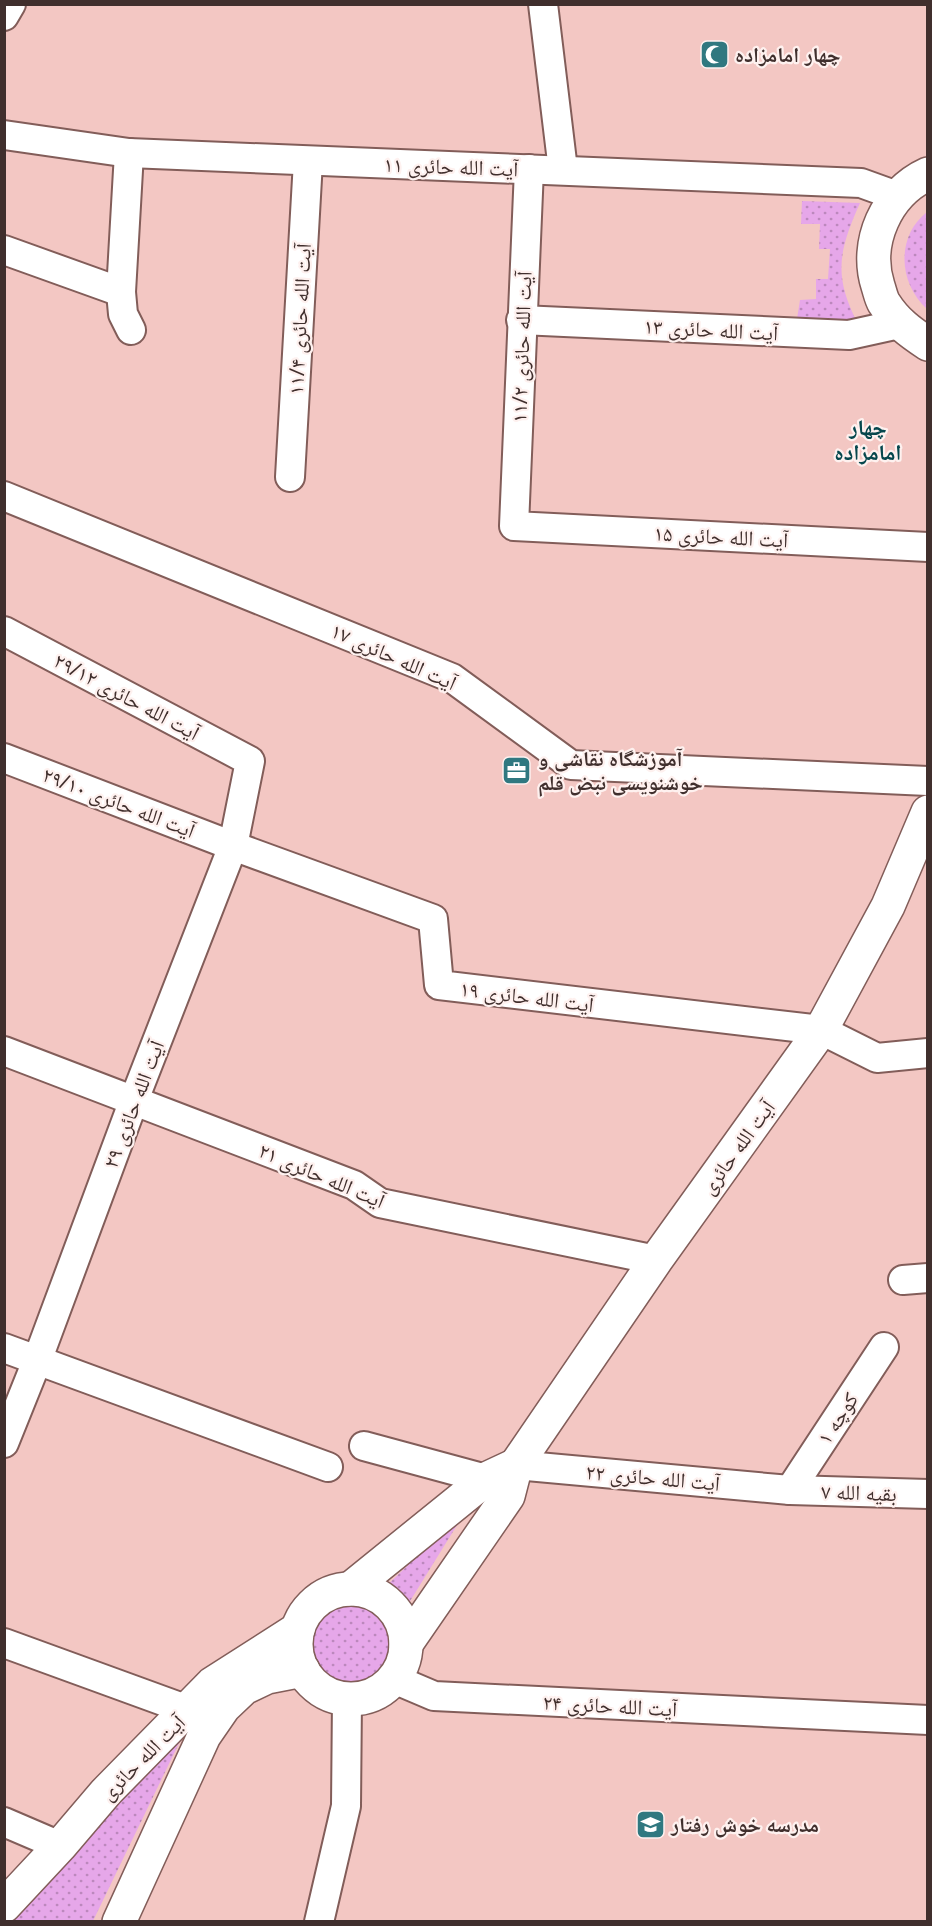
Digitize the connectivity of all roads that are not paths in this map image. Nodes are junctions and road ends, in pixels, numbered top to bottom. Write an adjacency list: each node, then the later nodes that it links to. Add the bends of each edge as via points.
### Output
1 (11, 4): 3 (street)
2 (543, 4): 8 (street)
3 (4, 16)
4 (4, 135): 5 (street, آیت الله حائری ۱۱)
5 (129, 153): 6 (street, آیت الله حائری ۱۱); 12 (street)
6 (308, 162): 7 (street, آیت الله حائری ۱۱); 17 (street, آیت الله حائری ۱۱/۴)
7 (529, 169): 8 (street, آیت الله حائری ۱۱); 13 (street, آیت الله حائری ۱۱/۲)
8 (563, 170): 10 (street, آیت الله حائری ۱۱, via 861,183)
9 (927, 174): 10 (main road)
10 (897, 196): 14 (main road, via 881,219 874,246 874,274 883,301)
11 (4, 250): 12 (street)
12 (122, 292): 15 (street, via 123,314)
13 (521, 320): 14 (street, آیت الله حائری ۱۳, via 849,335); 19 (street, آیت الله حائری ۱۱/۲)
14 (899, 324): 16 (main road)
15 (131, 330)
16 (927, 344)
17 (291, 477)
18 (4, 496): 24 (street, آیت الله حائری ۱۷, via 452,678 571,765)
19 (514, 526): 20 (street, آیت الله حائری ۱۵)
20 (927, 547)
21 (4, 631): 23 (street, آیت الله حائری ۲۹/۱۲)
22 (4, 758): 26 (street, آیت الله حائری ۲۹/۱۰)
23 (250, 761): 26 (street, آیت الله حائری ۲۹)
24 (927, 780)
25 (927, 812): 27 (main road, آیت الله حائری, via 888,906)
26 (233, 846): 27 (street, آیت الله حائری ۱۹, via 433,919 439,985); 30 (street, آیت الله حائری ۲۹)
27 (821, 1030): 29 (street, via 877,1058); 31 (main road, آیت الله حائری)
28 (4, 1051): 30 (street, آیت الله حائری ۲۱)
29 (927, 1053)
30 (134, 1100): 31 (street, آیت الله حائری ۲۱, via 354,1185 380,1203); 34 (street, آیت الله حائری ۲۹)
31 (656, 1260): 37 (main road, آیت الله حائری)
32 (884, 1347): 40 (street, کوچه ۱)
33 (4, 1348): 34 (street)
34 (37, 1361): 35 (street, آیت الله حائری ۲۹); 38 (street)
35 (4, 1443)
36 (364, 1446): 39 (street)
37 (516, 1465): 39 (main road); 40 (street, آیت الله حائری ۲۲); 45 (main road, آیت الله حائری, via 508,1496)
38 (328, 1467)
39 (486, 1479): 42 (main road)
40 (790, 1490): 41 (street, بقیه الله ۷)
41 (927, 1494)
42 (350, 1589): 43 (main road, via 318,1600); 45 (main road, via 368,1591 392,1606 403,1626)
43 (298, 1629): 46 (main road, via 296,1646); 49 (main road, آیت الله حائری, via 213,1684)
44 (4, 1643): 49 (street)
45 (406, 1644): 47 (main road, via 405,1657)
46 (303, 1670): 48 (main road, via 315,1686); 54 (main road, آیت الله حائری, via 267,1677 244,1688 224,1707 204,1736)
47 (394, 1679): 48 (main road, via 373,1695); 50 (street, آیت الله حائری ۲۴, via 434,1696)
48 (347, 1699): 55 (street, via 346,1806)
49 (188, 1710): 52 (main road, آیت الله حائری, via 106,1792)
50 (927, 1720)
51 (4, 1822): 52 (street)
52 (60, 1846): 53 (main road, آیت الله حائری)
53 (4, 1906)
54 (119, 1922)
55 (319, 1922)

